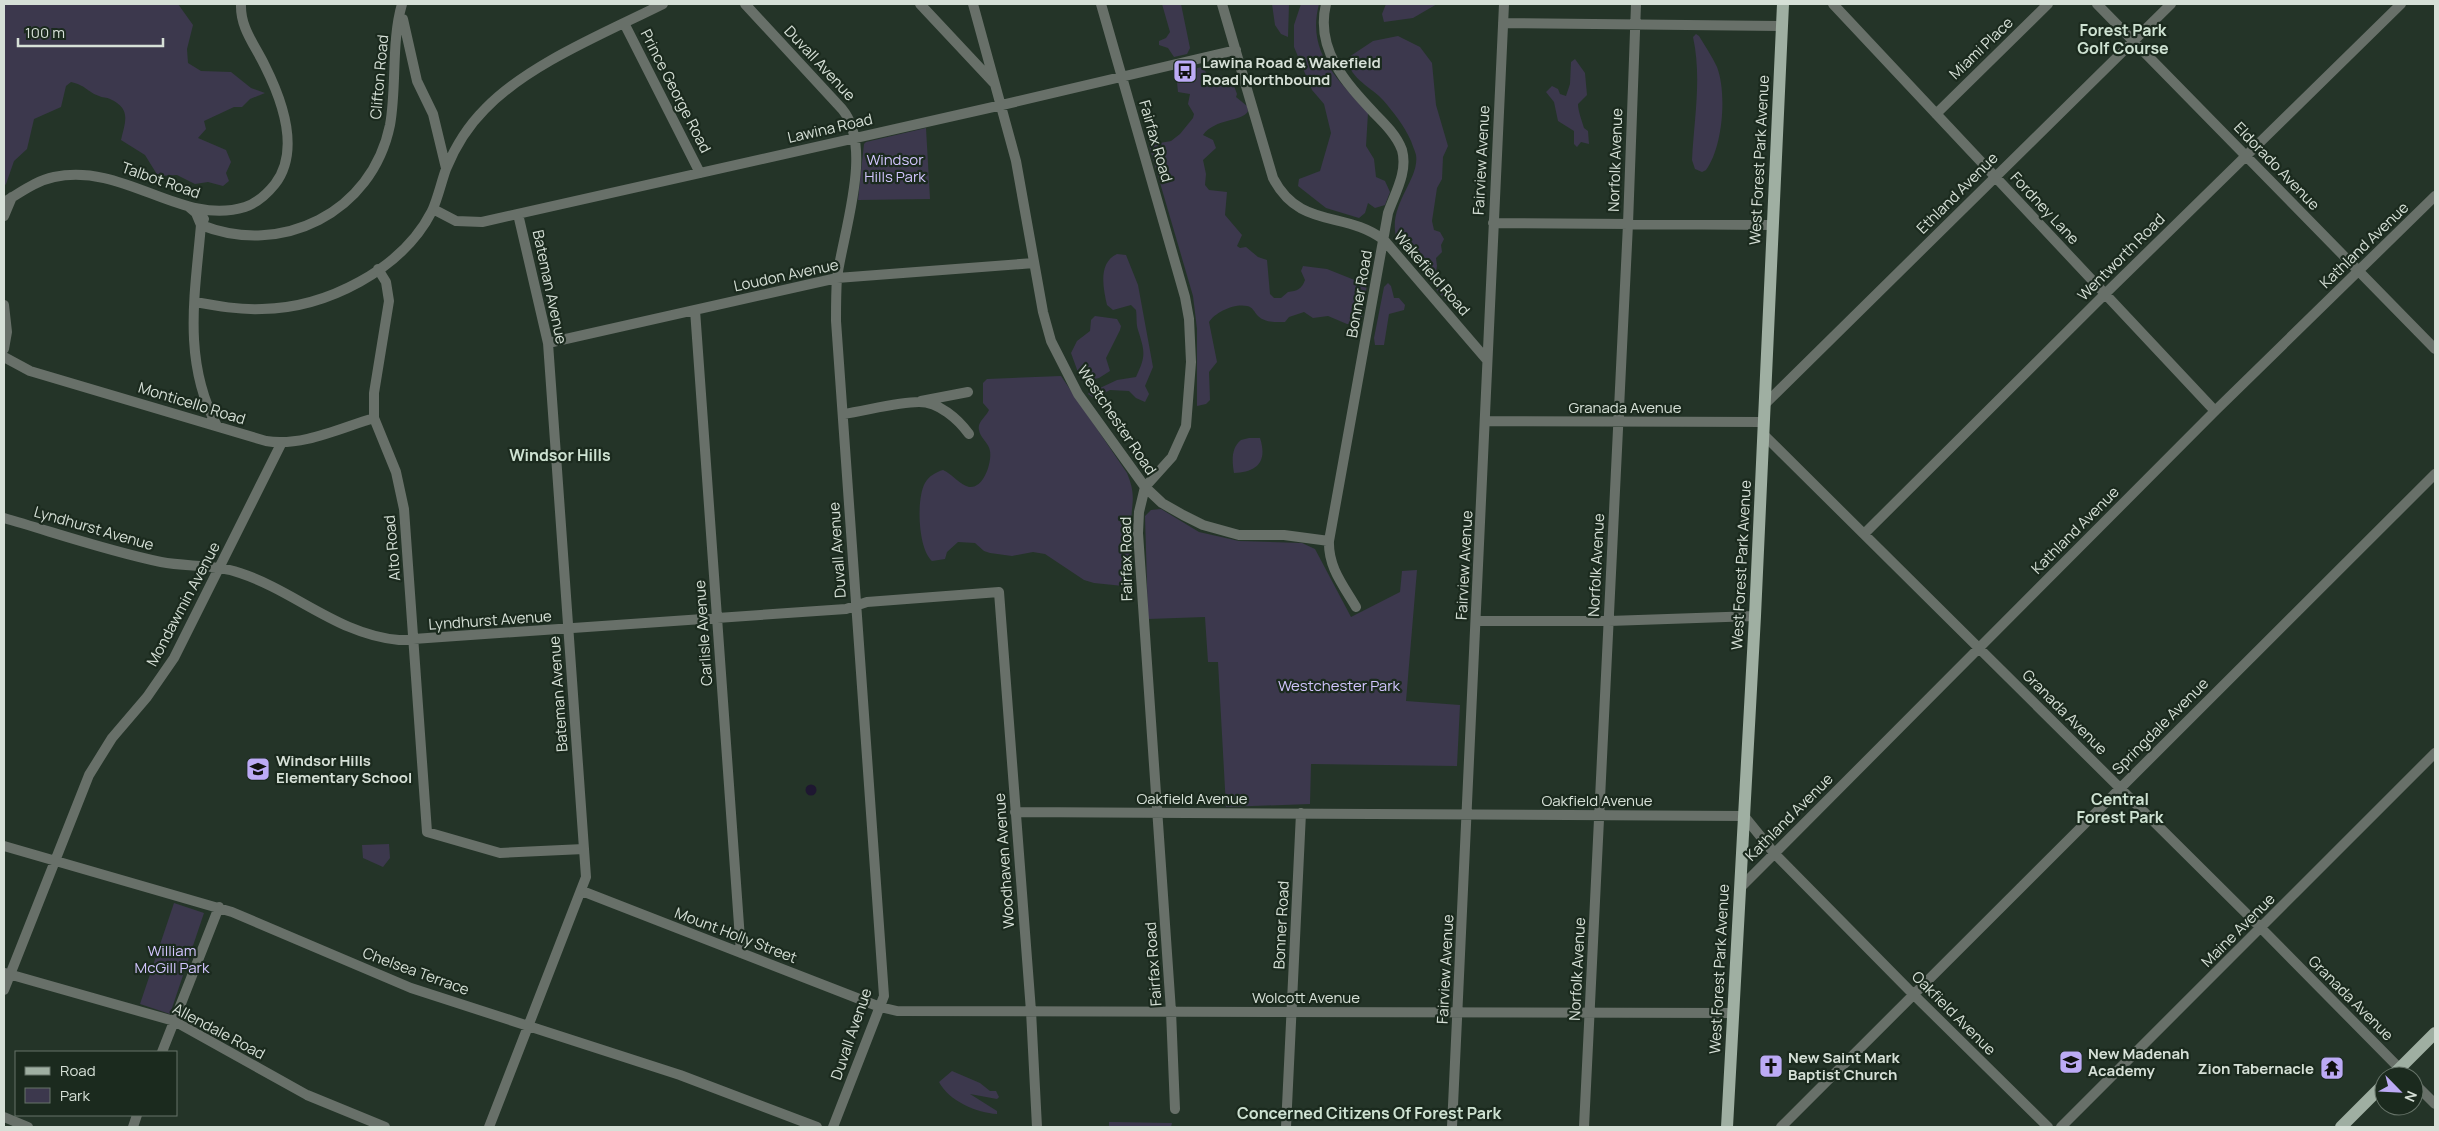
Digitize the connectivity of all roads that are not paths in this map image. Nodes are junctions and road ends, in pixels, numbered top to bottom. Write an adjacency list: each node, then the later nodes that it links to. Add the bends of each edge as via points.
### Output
1 (241, 4): 37 (street, Talbot Road, via 243,26 280,101 286,122 287,156 278,180 258,201 246,207)
2 (663, 4): 18 (street)
3 (745, 4): 28 (street, Duvall Avenue, via 842,109 852,123)
4 (920, 4): 25 (street)
5 (974, 4): 25 (street, Westchester Road)
6 (1101, 4): 24 (street, Fairfax Road)
7 (1222, 4): 23 (street, Wakefield Road)
8 (1326, 4): 44 (street, Bonner Road, via 1324,23 1330,56 1348,86 1388,127 1402,151 1400,183 1388,213)
9 (1504, 4): 19 (street, Fairview Avenue)
10 (1636, 4): 20 (street, Norfolk Avenue)
11 (1783, 4): 21 (main road, West Forest Park Avenue)
12 (1833, 4): 27 (street, Fordney Lane)
13 (2048, 4): 27 (street, Miami Place)
14 (2097, 4): 22 (street, Eldorado Avenue)
15 (2171, 4): 22 (street, Ethland Avenue)
16 (2401, 4): 29 (street, Wentworth Road)
17 (402, 6): 30 (street, via 416,81 433,114); 41 (street, Clifton Road, via 389,127 375,164 354,194 320,220 299,230 276,235 235,235)
18 (624, 23): 30 (street, via 535,69 498,95 467,131); 31 (street, Prince George Road)
19 (1503, 23): 20 (street); 40 (street, Fairview Avenue)
20 (1635, 24): 21 (street); 42 (street, Norfolk Avenue)
21 (1782, 26): 43 (main road, West Forest Park Avenue)
22 (2134, 40): 29 (street, Eldorado Avenue); 32 (street, Ethland Avenue)
23 (1236, 50): 24 (street, Lawina Road); 44 (street, Wakefield Road, via 1272,178 1279,190 1306,211 1325,219 1363,226)
24 (1122, 77): 26 (street, Lawina Road); 71 (street, Fairfax Road, via 1185,297 1191,342 1186,426 1172,457)
25 (996, 86): 26 (street, Westchester Road)
26 (1002, 105): 28 (street, Lawina Road); 45 (street, Westchester Road, via 1016,160)
27 (1936, 114): 32 (street, Fordney Lane)
28 (856, 138): 31 (street, Lawina Road); 48 (street, Duvall Avenue, via 851,204)
29 (2246, 155): 47 (street, Eldorado Avenue); 49 (street, Wentworth Road)
30 (446, 168): 36 (street)
31 (700, 173): 38 (street, Lawina Road)
32 (1995, 177): 49 (street, Fordney Lane); 60 (street, Ethland Avenue)
33 (2435, 196): 47 (street, Kathland Avenue)
34 (8, 200): 35 (street, Talbot Road, via 35,184 74,174 113,178); 39 (street, Talbot Road)
35 (189, 206): 37 (street, Talbot Road); 41 (street)
36 (433, 210): 38 (street, Lawina Road, via 456,221 471,223); 46 (street, via 413,238)
37 (211, 212): 41 (street)
38 (518, 214): 53 (street, Bateman Avenue)
39 (4, 216)
40 (1493, 223): 42 (street); 57 (street, Fairview Avenue)
41 (201, 224): 50 (street)
42 (1628, 224): 43 (street); 65 (street, Norfolk Avenue)
43 (1772, 225): 60 (main road, West Forest Park Avenue)
44 (1384, 240): 57 (street, Wakefield Road); 74 (street, Bonner Road)
45 (1034, 263): 48 (street, Loudon Avenue); 71 (street, Westchester Road, via 1051,341 1064,369 1078,394)
46 (378, 269): 50 (street, via 338,292 289,306 241,309); 63 (street, Alto Road, via 386,282 389,301 374,393)
47 (2359, 271): 55 (street, Eldorado Avenue); 61 (street, Kathland Avenue)
48 (837, 278): 52 (street, Loudon Avenue); 62 (street, Duvall Avenue, via 836,320)
49 (2105, 294): 61 (street, Fordney Lane); 73 (street, Wentworth Road)
50 (195, 302): 66 (street, via 196,374)
51 (4, 305): 54 (street, via 7,332)
52 (695, 310): 53 (street, Loudon Avenue); 80 (street, Carlisle Avenue)
53 (548, 343): 83 (street, Bateman Avenue)
54 (4, 349)
55 (2435, 349)
56 (4, 357): 66 (street, Monticello Road, via 30,370)
57 (1487, 360): 64 (street, Fairview Avenue)
58 (968, 392): 59 (street)
59 (920, 401): 62 (street); 68 (street, via 950,414)
60 (1764, 406): 67 (main road, West Forest Park Avenue)
61 (2215, 411): 85 (street, Kathland Avenue)
62 (843, 414): 78 (street, Duvall Avenue)
63 (374, 418): 69 (street, Monticello Road); 84 (street, Alto Road, via 400,487)
64 (1486, 421): 65 (street, Granada Avenue); 81 (street, Fairview Avenue)
65 (1618, 422): 67 (street, Granada Avenue); 82 (street, Norfolk Avenue)
66 (217, 426): 69 (street, Monticello Road)
67 (1763, 428): 73 (street, Granada Avenue); 79 (main road, West Forest Park Avenue)
68 (969, 434)
69 (282, 444): 75 (street, Mondawmin Avenue)
70 (2435, 474): 87 (street, Springdale Avenue)
71 (1145, 487): 74 (street, Westchester Road, via 1162,503 1220,531); 89 (street, Fairfax Road, via 1139,512 1138,556)
72 (4, 518): 75 (street, Lyndhurst Avenue, via 153,560)
73 (1864, 534): 85 (street, Granada Avenue)
74 (1329, 541): 77 (street, Bonner Road, via 1331,564)
75 (220, 568): 84 (street, Lyndhurst Avenue, via 253,577 335,622 369,636); 97 (street, Mondawmin Avenue, via 174,658 101,754)
76 (999, 592): 78 (street, Lyndhurst Avenue, via 867,602); 88 (street, Woodhaven Avenue)
77 (1356, 606)
78 (856, 607): 80 (street, Lyndhurst Avenue); 106 (street, Duvall Avenue, via 884,996)
79 (1754, 616): 82 (street); 93 (main road, West Forest Park Avenue)
80 (717, 618): 83 (street, Lyndhurst Avenue); 102 (street, Carlisle Avenue)
81 (1476, 621): 82 (street); 91 (street, Fairview Avenue)
82 (1609, 621): 92 (street, Norfolk Avenue)
83 (569, 630): 84 (street, Lyndhurst Avenue); 95 (street, Bateman Avenue)
84 (415, 640): 95 (street, Alto Road, via 427,832 500,854)
85 (1979, 648): 87 (street, Granada Avenue); 96 (street, Kathland Avenue)
86 (2435, 753): 101 (street, Maine Avenue)
87 (2120, 788): 101 (street, Granada Avenue); 105 (street, Springdale Avenue)
88 (1015, 812): 89 (street, Oakfield Avenue); 107 (street, Woodhaven Avenue)
89 (1157, 813): 90 (street, Oakfield Avenue); 108 (street, Fairfax Road)
90 (1301, 813): 91 (street, Oakfield Avenue); 109 (street, Bonner Road)
91 (1467, 814): 92 (street, Oakfield Avenue); 110 (street, Fairview Avenue)
92 (1599, 815): 93 (street, Oakfield Avenue); 111 (street, Norfolk Avenue)
93 (1744, 816): 96 (street, Oakfield Avenue); 98 (main road, West Forest Park Avenue)
94 (4, 846): 97 (street, Chelsea Terrace)
95 (584, 849): 99 (street, Bateman Avenue, via 586,877)
96 (1774, 853): 98 (street, Kathland Avenue); 105 (street, Oakfield Avenue)
97 (54, 860): 100 (street, Chelsea Terrace); 103 (street, Mondawmin Avenue)
98 (1740, 888): 112 (main road, West Forest Park Avenue)
99 (582, 891): 102 (street, Mount Holly Street); 114 (street, Bateman Avenue)
100 (219, 907): 113 (street); 114 (street, Chelsea Terrace, via 411,988)
101 (2261, 928): 117 (street, Granada Avenue); 136 (street, Maine Avenue)
102 (741, 953): 106 (street, Mount Holly Street)
103 (7, 974): 104 (street, Mondawmin Avenue); 113 (street, Allendale Road)
104 (4, 990)
105 (1913, 994): 134 (street, Springdale Avenue); 135 (street, Oakfield Avenue)
106 (880, 1007): 107 (street, Wolcott Avenue, via 897,1011); 128 (street, Duvall Avenue)
107 (1031, 1011): 108 (street, Wolcott Avenue); 129 (street, Woodhaven Avenue)
108 (1171, 1011): 109 (street, Wolcott Avenue); 122 (street, Fairfax Road)
109 (1292, 1012): 110 (street, Wolcott Avenue); 130 (street, Bonner Road)
110 (1458, 1012): 111 (street, Wolcott Avenue); 131 (street, Fairview Avenue)
111 (1589, 1013): 112 (street, Wolcott Avenue); 132 (street, Norfolk Avenue)
112 (1733, 1013): 133 (main road, West Forest Park Avenue)
113 (174, 1021): 116 (street); 125 (street, Allendale Road, via 307,1096)
114 (529, 1026): 126 (street, Bateman Avenue); 127 (street, Chelsea Terrace, via 680,1075)
115 (2435, 1033): 118 (main road)
116 (162, 1051)
117 (2392, 1066)
118 (2407, 1066)
119 (2424, 1093): 121 (street)
120 (2374, 1094): 137 (main road)
121 (2435, 1104)
122 (1175, 1109)
123 (4, 1117): 124 (street)
124 (28, 1127)
125 (385, 1127)
126 (489, 1127)
127 (817, 1127)
128 (833, 1127)
129 (1037, 1127)
130 (1286, 1127)
131 (1452, 1127)
132 (1584, 1127)
133 (1727, 1127)
134 (1781, 1127)
135 (2048, 1127)
136 (2061, 1127)
137 (2341, 1127)

